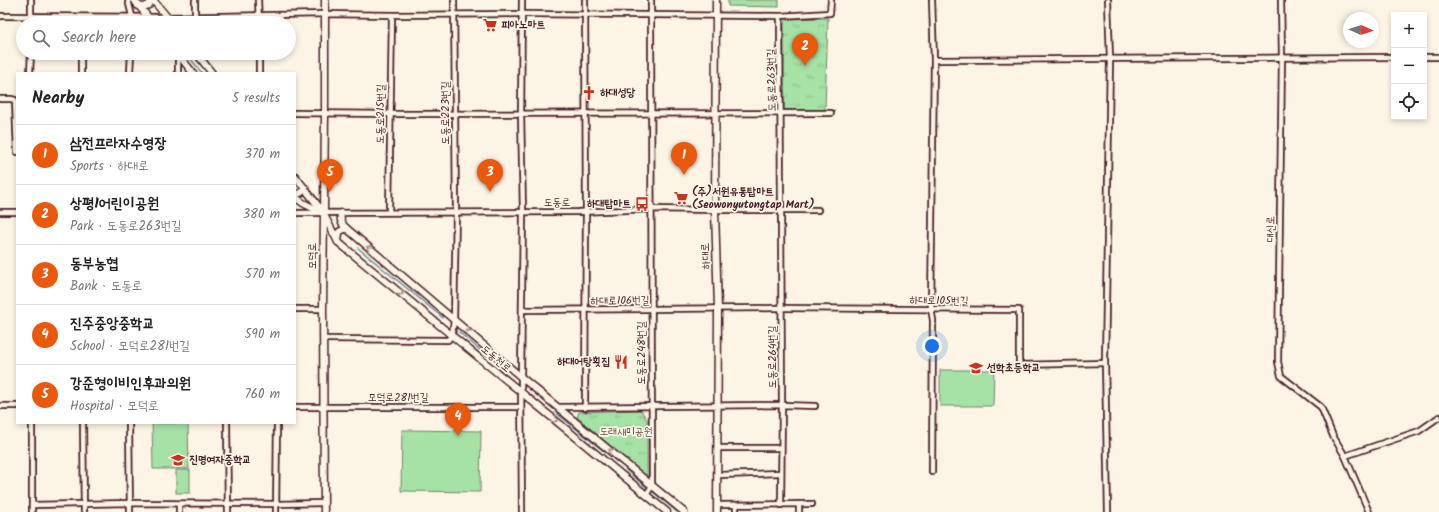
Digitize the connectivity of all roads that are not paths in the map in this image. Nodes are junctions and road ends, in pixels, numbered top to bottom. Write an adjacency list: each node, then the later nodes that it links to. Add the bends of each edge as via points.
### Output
1 (31, 0): 25 (street)
2 (128, 0): 26 (street)
3 (134, 0): 17 (street)
4 (152, 0): 17 (street, via 149,5); 28 (street)
5 (195, 0): 29 (street)
6 (258, 0): 30 (street)
7 (325, 0): 18 (street, 모덕로)
8 (454, 0): 19 (street, 도동로223번길)
9 (522, 0): 20 (street)
10 (585, 0): 22 (street)
11 (651, 0): 23 (street, 도동로248번길)
12 (716, 0): 31 (street, 하대로)
13 (831, 0): 32 (street, via 830,13)
14 (932, 0): 45 (street)
15 (1108, 0): 37 (street)
16 (1280, 0): 33 (street, 대신로)
17 (138, 6): 27 (street)
18 (326, 14): 21 (street); 30 (street); 54 (street, 모덕로)
19 (454, 14): 20 (street); 21 (street); 56 (street, 도동로223번길)
20 (522, 14): 22 (street); 63 (street)
21 (392, 15): 62 (street, 도동로215번길)
22 (585, 15): 23 (street); 57 (street)
23 (651, 15): 31 (street); 58 (street, 도동로248번길)
24 (0, 16): 25 (street)
25 (31, 16)
26 (132, 16)
27 (147, 16)
28 (165, 16)
29 (195, 16): 30 (street)
30 (258, 16)
31 (716, 16): 32 (street); 59 (street, 하대로)
32 (780, 16): 60 (street, 도동로263번길)
33 (1282, 57): 34 (street); 37 (street); 119 (street, 대신로, via 1278,362 1281,376 1321,407)
34 (1391, 57)
35 (1427, 57): 36 (street)
36 (1439, 57)
37 (1110, 59): 45 (street); 95 (street)
38 (30, 60): 46 (street)
39 (81, 60): 47 (street)
40 (131, 60): 48 (street)
41 (177, 60): 49 (street)
42 (183, 60): 50 (street)
43 (202, 60): 51 (street)
44 (259, 60): 52 (street)
45 (934, 60): 89 (street)
46 (30, 72)
47 (81, 72)
48 (130, 72)
49 (178, 72)
50 (192, 72)
51 (211, 72)
52 (259, 72)
53 (0, 99): 64 (street, via 15,100)
54 (325, 112): 55 (street); 62 (street); 80 (street, 모덕로)
55 (296, 113)
56 (455, 113): 62 (street); 63 (street); 76 (street, 도동로223번길)
57 (585, 113): 58 (street); 63 (street); 78 (street)
58 (650, 113): 59 (street); 69 (street, 도동로248번길)
59 (716, 113): 60 (street); 71 (street, 하대로)
60 (781, 113): 61 (street); 70 (street, 도동로263번길)
61 (831, 113)
62 (390, 114): 75 (street, 도동로215번길)
63 (521, 114): 77 (street)
64 (16, 126)
65 (296, 177): 66 (street, 도동천로)
66 (305, 188): 67 (street, via 304,192); 80 (street, 도동천로)
67 (296, 196)
68 (296, 197): 80 (street)
69 (651, 209): 71 (street, 도동로); 78 (street, 도동로); 87 (street, 도동로248번길)
70 (781, 209): 71 (street, 도동로); 72 (street, 도동로); 84 (street, 도동로264번길)
71 (715, 210): 88 (street, 하대로)
72 (818, 210)
73 (0, 212): 74 (street)
74 (16, 212)
75 (389, 212): 76 (street, 도동로); 81 (street, 도동로)
76 (456, 212): 77 (street, 도동로); 92 (street, 도동로223번길)
77 (523, 212): 78 (street, 도동로); 90 (street)
78 (586, 212): 91 (street)
79 (296, 213): 80 (street, 도동로)
80 (324, 213): 81 (street, 도동로); 83 (street, 도동천로); 86 (street, 모덕로)
81 (341, 213): 82 (street, via 341,223)
82 (346, 228): 83 (street, via 339,232); 92 (street, 도동천로, one-way to 82)
83 (338, 242): 93 (street, 도동천로, one-way to 93)
84 (782, 308): 88 (street, 하대로105번길); 89 (street, 하대로105번길); 100 (street, 도동로264번길)
85 (296, 309): 86 (street)
86 (323, 309): 94 (street, 모덕로)
87 (651, 309): 88 (street, 하대로106번길); 91 (street, 하대로106번길); 103 (street, 도동로248번길)
88 (718, 309): 104 (street, 하대로)
89 (931, 309): 95 (street, 하대로105번길, via 1019,310 1019,365); 122 (street)
90 (522, 310): 91 (street, 하대로106번길); 96 (street)
91 (586, 310): 110 (street)
92 (454, 320): 93 (street, 도동로223번길); 96 (street, 도동천로, one-way to 92)
93 (452, 335): 94 (street, via 448,340); 97 (street, 도동천로)
94 (323, 339): 108 (street, 모덕로)
95 (1106, 363): 152 (street)
96 (521, 377): 97 (street); 98 (street, 도동천로)
97 (521, 392): 99 (street, 도동천로); 107 (street)
98 (542, 394): 99 (street, via 534,399); 109 (street, 도동천로)
99 (536, 404): 121 (street, 도동천로, one-way to 121)
100 (782, 405): 104 (street); 105 (street); 118 (street, 도동로264번길)
101 (0, 406): 102 (street)
102 (16, 406)
103 (651, 406): 104 (street); 110 (street); 125 (street, 도동로248번길)
104 (718, 406): 117 (street, 하대로)
105 (815, 406)
106 (296, 407): 108 (street, 모덕로281번길)
107 (521, 407): 108 (street, 모덕로281번길); 146 (street)
108 (323, 408): 128 (street, 모덕로)
109 (558, 408): 110 (street); 120 (street, 도동천로, one-way to 109)
110 (585, 408)
111 (1439, 417): 119 (street, via 1420,431)
112 (32, 424): 135 (street)
113 (83, 424): 129 (street)
114 (129, 424): 127 (street)
115 (227, 424): 131 (street)
116 (277, 424): 132 (street)
117 (718, 448): 118 (street); 124 (street, 하대로)
118 (782, 448): 123 (street, 도동로264번길)
119 (1345, 456): 153 (street, 대신로)
120 (622, 461): 121 (street, via 623,468); 125 (street, 도동천로)
121 (616, 470): 126 (street, 도동천로)
122 (932, 472)
123 (781, 473): 124 (street); 138 (street, 도동로264번길)
124 (718, 475): 136 (street, 하대로)
125 (652, 486): 126 (street); 148 (street, 도동천로)
126 (646, 495): 147 (street, 도동천로)
127 (130, 503): 129 (street); 130 (street); 141 (street)
128 (324, 503): 132 (street); 145 (street, 모덕로)
129 (84, 504): 135 (street); 140 (street)
130 (179, 504): 131 (street); 142 (street)
131 (228, 504): 132 (street); 143 (street)
132 (276, 504): 144 (street)
133 (799, 504): 134 (street); 138 (street); 151 (street)
134 (812, 504)
135 (32, 505): 139 (street)
136 (717, 505): 137 (street); 149 (street, 하대로)
137 (736, 505): 138 (street); 150 (street)
138 (781, 505)
139 (32, 512)
140 (84, 512)
141 (130, 512)
142 (179, 512)
143 (228, 512)
144 (276, 512)
145 (324, 512)
146 (522, 512)
147 (667, 512)
148 (684, 512)
149 (717, 512)
150 (736, 512)
151 (799, 512)
152 (1108, 512)
153 (1369, 512)

